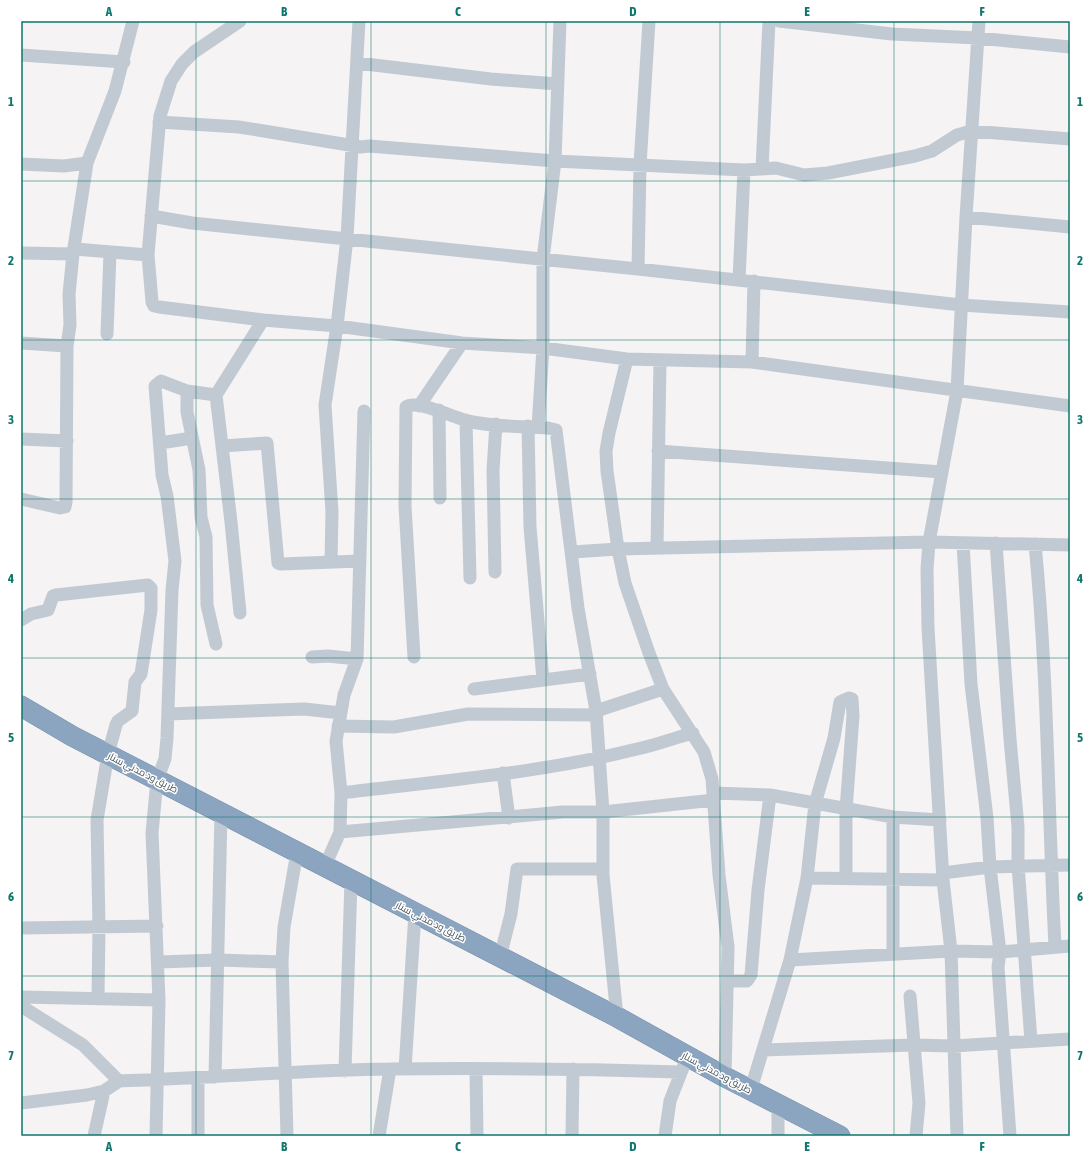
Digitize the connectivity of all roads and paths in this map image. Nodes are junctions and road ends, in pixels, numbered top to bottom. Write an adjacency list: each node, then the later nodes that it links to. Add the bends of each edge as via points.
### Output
1 (133, 21): 12 (street)
2 (240, 21): 15 (street, via 194,52 182,64 171,81)
3 (359, 21): 13 (street)
4 (560, 21): 14 (street)
5 (649, 21): 22 (street)
6 (769, 21): 23 (street)
7 (779, 21): 9 (street, via 892,34)
8 (979, 21): 9 (street)
9 (978, 38): 10 (street); 16 (street)
10 (1070, 47)
11 (21, 56): 12 (street)
12 (124, 62): 20 (street)
13 (357, 63): 14 (street, via 468,77); 18 (street)
14 (558, 84): 19 (street)
15 (159, 122): 18 (street, via 239,127); 25 (street)
16 (971, 131): 17 (street); 23 (street, via 957,135 932,151 915,156 828,173 804,175 776,168); 26 (street)
17 (1070, 139)
18 (353, 146): 19 (street); 28 (street)
19 (555, 161): 22 (street); 33 (street)
20 (87, 162): 21 (street, via 64,166); 29 (street)
21 (21, 164)
22 (640, 165): 24 (street); 34 (street)
23 (762, 169): 24 (street)
24 (744, 170): 35 (street)
25 (150, 216): 28 (street, via 192,223); 32 (street)
26 (966, 217): 27 (street); 37 (street)
27 (1070, 228)
28 (346, 238): 33 (street); 40 (street)
29 (74, 251): 30 (street); 31 (street); 44 (street, via 69,294 70,325)
30 (21, 252)
31 (110, 252): 32 (street); 41 (street)
32 (148, 254): 39 (street, via 154,306)
33 (543, 259): 34 (street); 45 (street)
34 (638, 269): 35 (street)
35 (739, 280): 36 (street)
36 (754, 282): 37 (street); 48 (street)
37 (961, 305): 38 (street); 50 (street)
38 (1070, 312)
39 (263, 320): 40 (street); 51 (street)
40 (337, 326): 42 (street); 77 (street, via 325,405 332,512)
41 (107, 334)
42 (462, 343): 45 (street); 52 (street)
43 (21, 344): 44 (street)
44 (66, 346): 61 (street)
45 (543, 348): 46 (street); 58 (street)
46 (627, 359): 47 (street); 73 (street, via 606,451)
47 (660, 360): 48 (street); 64 (street)
48 (752, 362): 50 (street)
49 (187, 391): 51 (street); 60 (street, via 187,412); 62 (street, via 161,381 155,386)
50 (957, 391): 53 (street); 65 (street)
51 (216, 395): 63 (street)
52 (419, 406): 54 (street); 84 (street, via 408,405 405,412 405,506)
53 (1070, 406)
54 (439, 410): 56 (street); 67 (street)
55 (364, 411): 76 (street)
56 (466, 421): 57 (street); 79 (street)
57 (496, 424): 58 (street); 78 (street, via 493,470)
58 (533, 427): 75 (street, via 556,430 558,436); 87 (street, via 530,534)
59 (21, 438): 61 (street)
60 (192, 438): 62 (street); 82 (street, via 199,470 208,556 207,605)
61 (66, 440): 66 (street, via 65,507)
62 (160, 443): 93 (street, via 162,475 175,557)
63 (222, 446): 77 (street, via 267,443 278,562); 80 (street)
64 (658, 451): 65 (street); 74 (street)
65 (942, 472): 68 (street)
66 (21, 498)
67 (440, 498)
68 (929, 542): 69 (street); 74 (street); 109 (street, via 928,628)
69 (962, 542): 70 (street); 116 (street, via 971,684 987,818)
70 (996, 543): 71 (street); 114 (street, via 1018,827)
71 (1035, 544): 72 (street); 115 (street, via 1046,687)
72 (1070, 545)
73 (618, 548): 74 (street); 75 (street); 89 (street, via 625,583)
74 (657, 548)
75 (572, 552): 86 (street, via 578,608)
76 (360, 561): 77 (street); 85 (street)
77 (331, 562)
78 (495, 572)
79 (470, 578)
80 (240, 613)
81 (21, 620): 96 (street, via 31,614 48,610 53,596 56,595 150,586 151,610 148,632 141,674 135,682 132,711 118,721)
82 (216, 644)
83 (312, 657): 85 (street)
84 (414, 657)
85 (357, 659): 91 (street)
86 (590, 674): 87 (street); 92 (street)
87 (544, 680): 88 (street)
88 (474, 689)
89 (664, 689): 92 (street); 95 (street)
90 (21, 706): 96 (highway, طريق ود مدني سنار)
91 (340, 713): 93 (street, via 304,709); 94 (street)
92 (597, 713): 94 (street, via 468,714 394,727); 97 (street)
93 (168, 714): 99 (street, via 165,758)
94 (338, 726): 100 (street, via 337,751)
95 (693, 733): 97 (street); 102 (street, via 709,764)
96 (108, 754): 99 (highway, طريق ود مدني سنار); 126 (street, via 97,820)
97 (600, 757): 98 (street); 105 (street)
98 (503, 774): 100 (street); 108 (street)
99 (157, 780): 106 (highway, طريق ود مدني سنار); 124 (street, via 152,833)
100 (341, 793): 110 (street)
101 (770, 795): 102 (street); 103 (street); 138 (street, via 751,975 747,981)
102 (714, 796): 105 (street); 138 (street, via 719,875 728,947)
103 (815, 804): 104 (street); 104 (street, via 834,738 840,702 849,698 853,703 853,716); 119 (street)
104 (846, 810): 107 (street); 120 (street)
105 (603, 812): 108 (street, via 563,812); 117 (street)
106 (221, 813): 111 (highway, طريق ود مدني سنار); 134 (street)
107 (893, 817): 109 (street); 122 (street)
108 (509, 818): 110 (street)
109 (940, 820): 118 (street)
110 (340, 832): 113 (street)
111 (297, 852): 113 (highway, طريق ود مدني سنار); 137 (street, via 284,927)
112 (1070, 865): 115 (street)
113 (325, 866): 121 (highway, طريق ود مدني سنار)
114 (1018, 866): 115 (street); 116 (street); 129 (street)
115 (1051, 866): 127 (street)
116 (990, 867): 118 (street); 131 (street)
117 (603, 869): 133 (street, via 517,869 512,914); 144 (street)
118 (943, 877): 122 (street); 130 (street)
119 (807, 878): 120 (street); 135 (street)
120 (846, 879): 122 (street)
121 (351, 880): 123 (highway, طريق ود مدني سنار); 156 (street)
122 (892, 880): 132 (street)
123 (415, 913): 133 (highway, طريق ود مدني سنار); 153 (street)
124 (157, 926): 126 (street); 136 (street)
125 (21, 928): 126 (street)
126 (99, 928): 141 (street)
127 (1055, 946): 128 (street); 129 (street)
128 (1070, 946)
129 (1023, 949): 131 (street); 146 (street)
130 (951, 951): 131 (street); 132 (street); 149 (street)
131 (1000, 952): 148 (street, via 998,967)
132 (893, 954): 135 (street)
133 (500, 957): 144 (highway, طريق ود مدني سنار)
134 (218, 960): 136 (street); 137 (street); 158 (street)
135 (790, 960): 150 (street)
136 (158, 962): 142 (street)
137 (282, 962): 157 (street)
138 (728, 981): 159 (street)
139 (910, 996): 147 (street)
140 (21, 997): 141 (street)
141 (98, 998): 142 (street)
142 (159, 1000): 161 (street)
143 (21, 1006): 162 (street, via 83,1044)
144 (617, 1017): 151 (highway, طريق ود مدني سنار)
145 (1070, 1039): 146 (street)
146 (1031, 1040): 148 (street)
147 (913, 1044): 149 (street); 150 (street); 177 (street, via 919,1103)
148 (1005, 1044): 149 (street); 179 (street)
149 (953, 1046): 178 (street)
150 (763, 1050): 163 (street)
151 (684, 1064): 154 (street); 159 (highway, طريق ود مدني سنار); 174 (street, via 670,1101)
152 (390, 1069): 153 (street); 156 (street); 171 (street)
153 (405, 1069): 155 (street)
154 (573, 1069): 155 (street); 173 (street)
155 (476, 1070): 172 (street)
156 (345, 1071): 157 (street)
157 (284, 1073): 158 (street); 170 (street)
158 (215, 1077): 160 (street)
159 (726, 1077): 163 (highway, طريق ود مدني سنار)
160 (198, 1078): 161 (street); 169 (street)
161 (156, 1080): 162 (street); 168 (street)
162 (119, 1081): 164 (street)
163 (751, 1089): 166 (highway, طريق ود مدني سنار)
164 (104, 1091): 165 (street); 167 (street)
165 (21, 1103)
166 (778, 1104): 175 (street); 176 (highway, طريق ود مدني سنار)
167 (94, 1136)
168 (156, 1136)
169 (198, 1136)
170 (287, 1136)
171 (379, 1136)
172 (476, 1136)
173 (572, 1136)
174 (665, 1136)
175 (778, 1136)
176 (840, 1136)
177 (916, 1136)
178 (957, 1136)
179 (1010, 1136)

